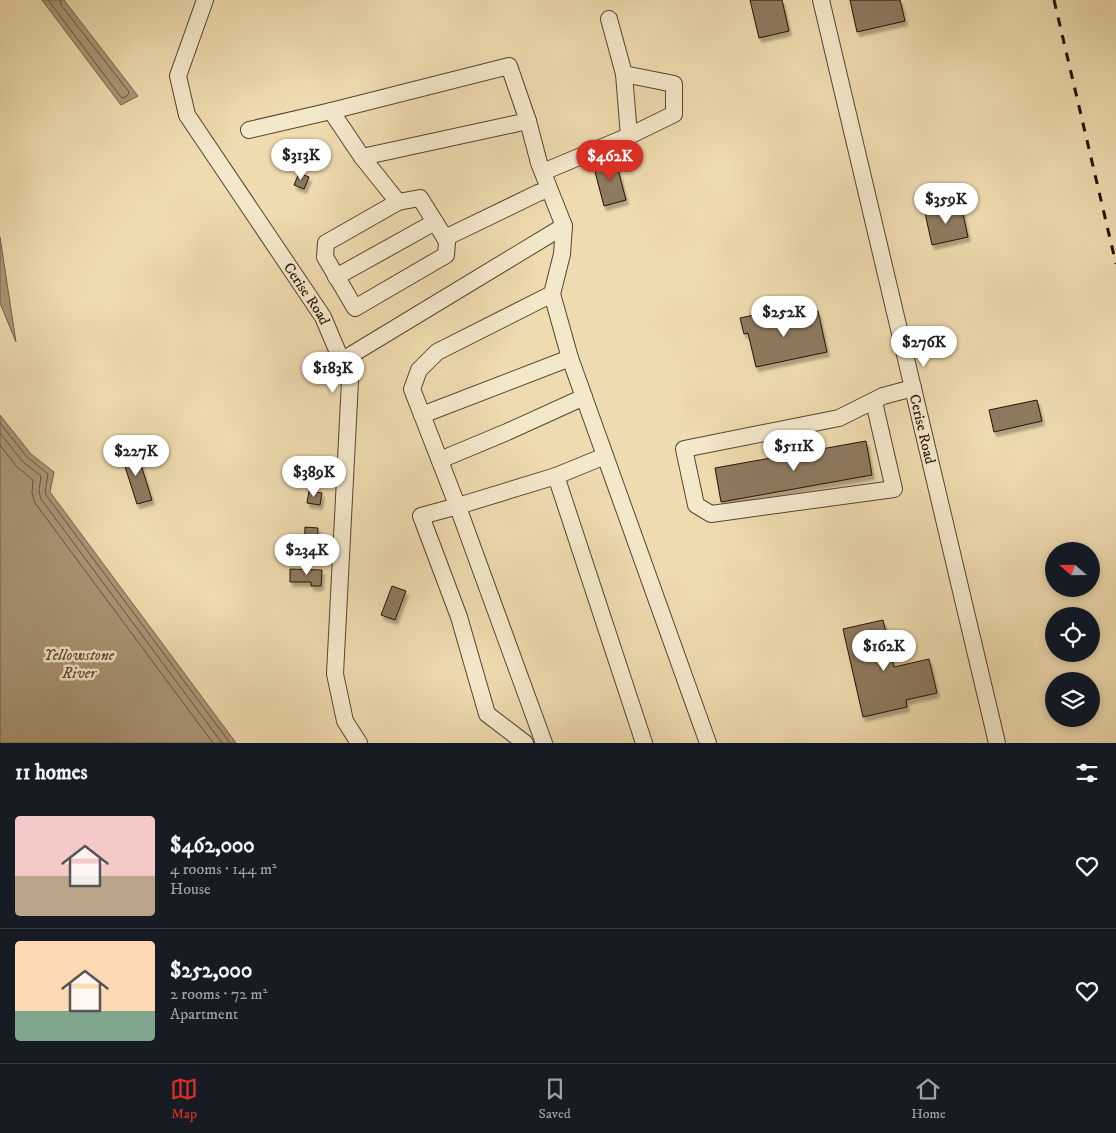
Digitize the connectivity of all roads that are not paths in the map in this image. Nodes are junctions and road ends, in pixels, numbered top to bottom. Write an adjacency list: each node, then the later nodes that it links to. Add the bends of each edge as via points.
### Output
1 (205, 0): 19 (street, Cerise Road, via 178,76 187,115 323,317)
2 (821, 0): 20 (street, Cerise Road)
3 (609, 19): 4 (street)
4 (624, 74): 8 (street); 8 (street, via 674,84 674,114)
5 (331, 111): 6 (street, via 509,66); 7 (street); 9 (street)
6 (528, 121): 9 (street); 10 (street)
7 (249, 130)
8 (629, 136): 10 (street)
9 (362, 157): 12 (street)
10 (543, 172): 11 (street)
11 (549, 189): 14 (street); 15 (street)
12 (398, 202): 13 (street, via 420,198); 16 (street, via 326,243 324,257)
13 (435, 222): 15 (street); 16 (street)
14 (564, 226): 17 (street, via 562,254); 19 (street)
15 (445, 238): 16 (street, via 446,255 355,308)
16 (336, 277)
17 (552, 294): 18 (street); 23 (street, via 437,352 419,370 412,389)
18 (570, 358): 21 (street); 23 (street)
19 (341, 361): 28 (street, Cerise Road, via 350,381 335,674 345,720)
20 (913, 388): 22 (street, via 883,396); 33 (street, Cerise Road)
21 (584, 397): 24 (street); 25 (street)
22 (874, 402): 22 (street, via 839,418 684,449 696,505 711,514 894,489)
23 (422, 415): 25 (street)
24 (605, 456): 26 (street); 32 (street)
25 (440, 460): 27 (street)
26 (556, 476): 27 (street); 31 (street)
27 (458, 506): 29 (street, via 421,516 459,617 487,714); 30 (street)
28 (359, 743)
29 (525, 743)
30 (544, 743)
31 (644, 743)
32 (708, 743)
33 (997, 743)

